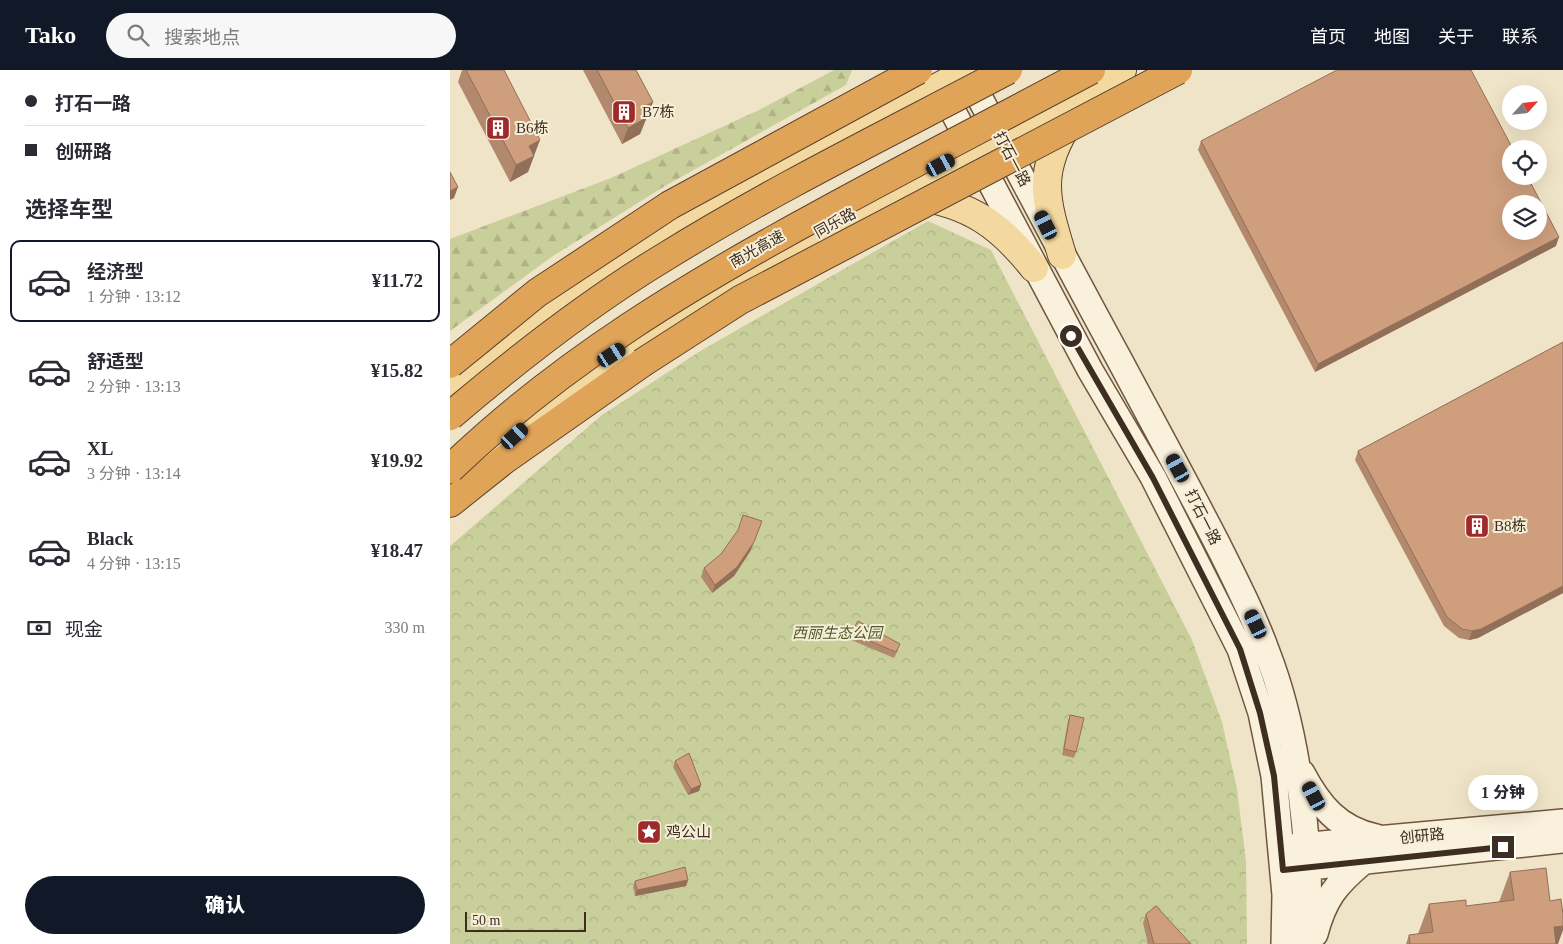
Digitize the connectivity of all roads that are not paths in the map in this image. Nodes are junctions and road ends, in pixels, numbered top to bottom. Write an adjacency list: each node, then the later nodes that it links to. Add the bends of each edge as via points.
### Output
1 (889, 70): 9 (main road, via 873,109)
2 (918, 70): 14 (highway, bridge, via 670,205 537,294)
3 (1008, 70): 16 (highway, bridge, via 750,206 662,258 504,370)
4 (1178, 70): 19 (highway, bridge, via 740,300 642,363)
5 (967, 71): 7 (main road); 8 (main road, 打石一路)
6 (1107, 72): 8 (main road, 同乐路); 12 (main road, via 1075,113 1052,152 1046,196); 17 (highway, 南光高速, bridge, via 868,188 681,292 606,341 530,397)
7 (940, 87): 9 (main road); 10 (main road, 打石一路)
8 (999, 134): 10 (main road, 同乐路); 12 (main road, 打石一路)
9 (848, 136): 15 (main road, via 648,248 564,304)
10 (971, 149): 11 (main road, 同乐路); 13 (main road, 打石一路)
11 (886, 194): 13 (main road, via 941,200 970,211 1001,230); 18 (main road, 同乐路, via 690,305 612,355 541,412)
12 (1062, 255): 20 (main road, 打石一路, via 1187,484 1256,624 1278,685)
13 (1034, 268): 24 (main road, 打石一路, via 1153,478 1240,649 1252,680)
14 (450, 364)
15 (450, 394)
16 (450, 416)
17 (450, 469)
18 (450, 497)
19 (450, 502)
20 (1294, 756): 22 (main road, via 1314,796 1338,822 1361,834); 24 (main road, 打石一路)
21 (1563, 822): 22 (main road, 创研路)
22 (1388, 839): 24 (main road, 创研路)
23 (1563, 840): 25 (main road, 创研路)
24 (1294, 858): 25 (main road, 创研路); 26 (main road, 打石一路, via 1285,895); 27 (main road, 打石一路)
25 (1364, 861): 28 (main road, via 1336,886 1327,899)
26 (1284, 944)
27 (1308, 944)
28 (1312, 944)

